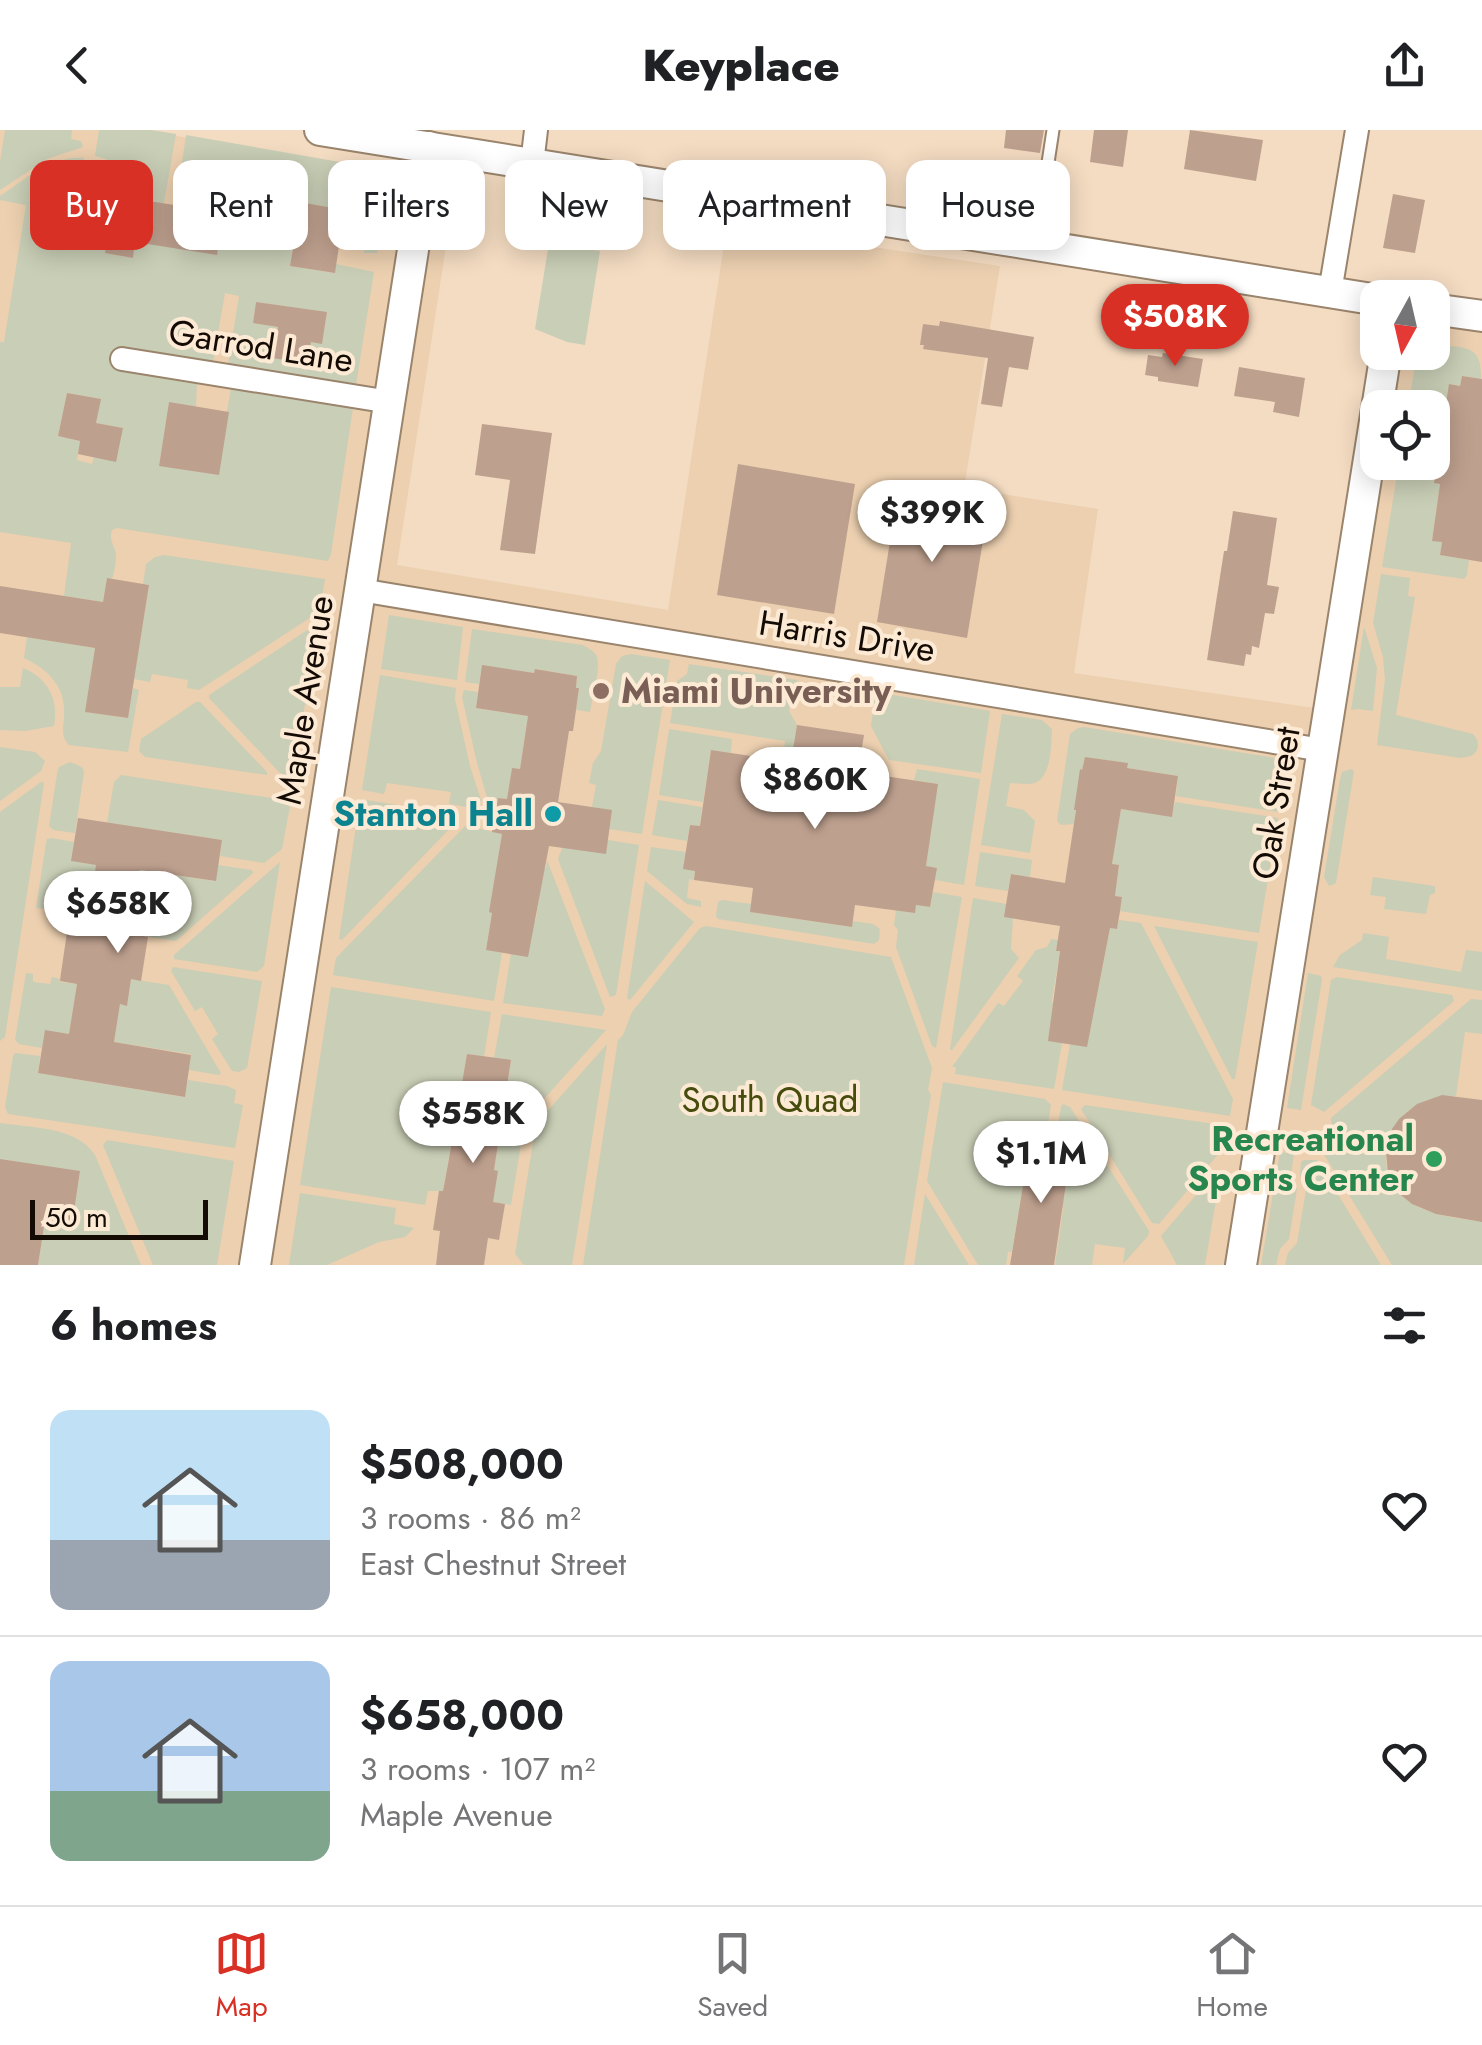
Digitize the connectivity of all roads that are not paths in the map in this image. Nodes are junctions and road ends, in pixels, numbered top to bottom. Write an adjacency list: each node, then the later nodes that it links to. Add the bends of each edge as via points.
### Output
1 (320, 130): 5 (street)
2 (536, 130): 7 (street)
3 (1053, 130): 8 (lane)
4 (1358, 130): 12 (street)
5 (430, 147): 6 (street); 18 (street, Maple Avenue)
6 (508, 160)
7 (532, 160)
8 (1048, 160)
9 (643, 182): 10 (street)
10 (906, 224)
11 (1066, 250): 12 (street)
12 (1330, 292): 13 (street)
13 (1360, 297)
14 (1450, 311): 15 (street)
15 (1482, 316)
16 (122, 359): 18 (street, Garrod Lane)
17 (1383, 370): 20 (street, Oak Street)
18 (390, 402): 19 (street, Maple Avenue)
19 (360, 590): 20 (street, Harris Drive); 21 (street, Maple Avenue)
20 (1322, 750): 22 (street, Oak Street)
21 (255, 1265)
22 (1241, 1265)

